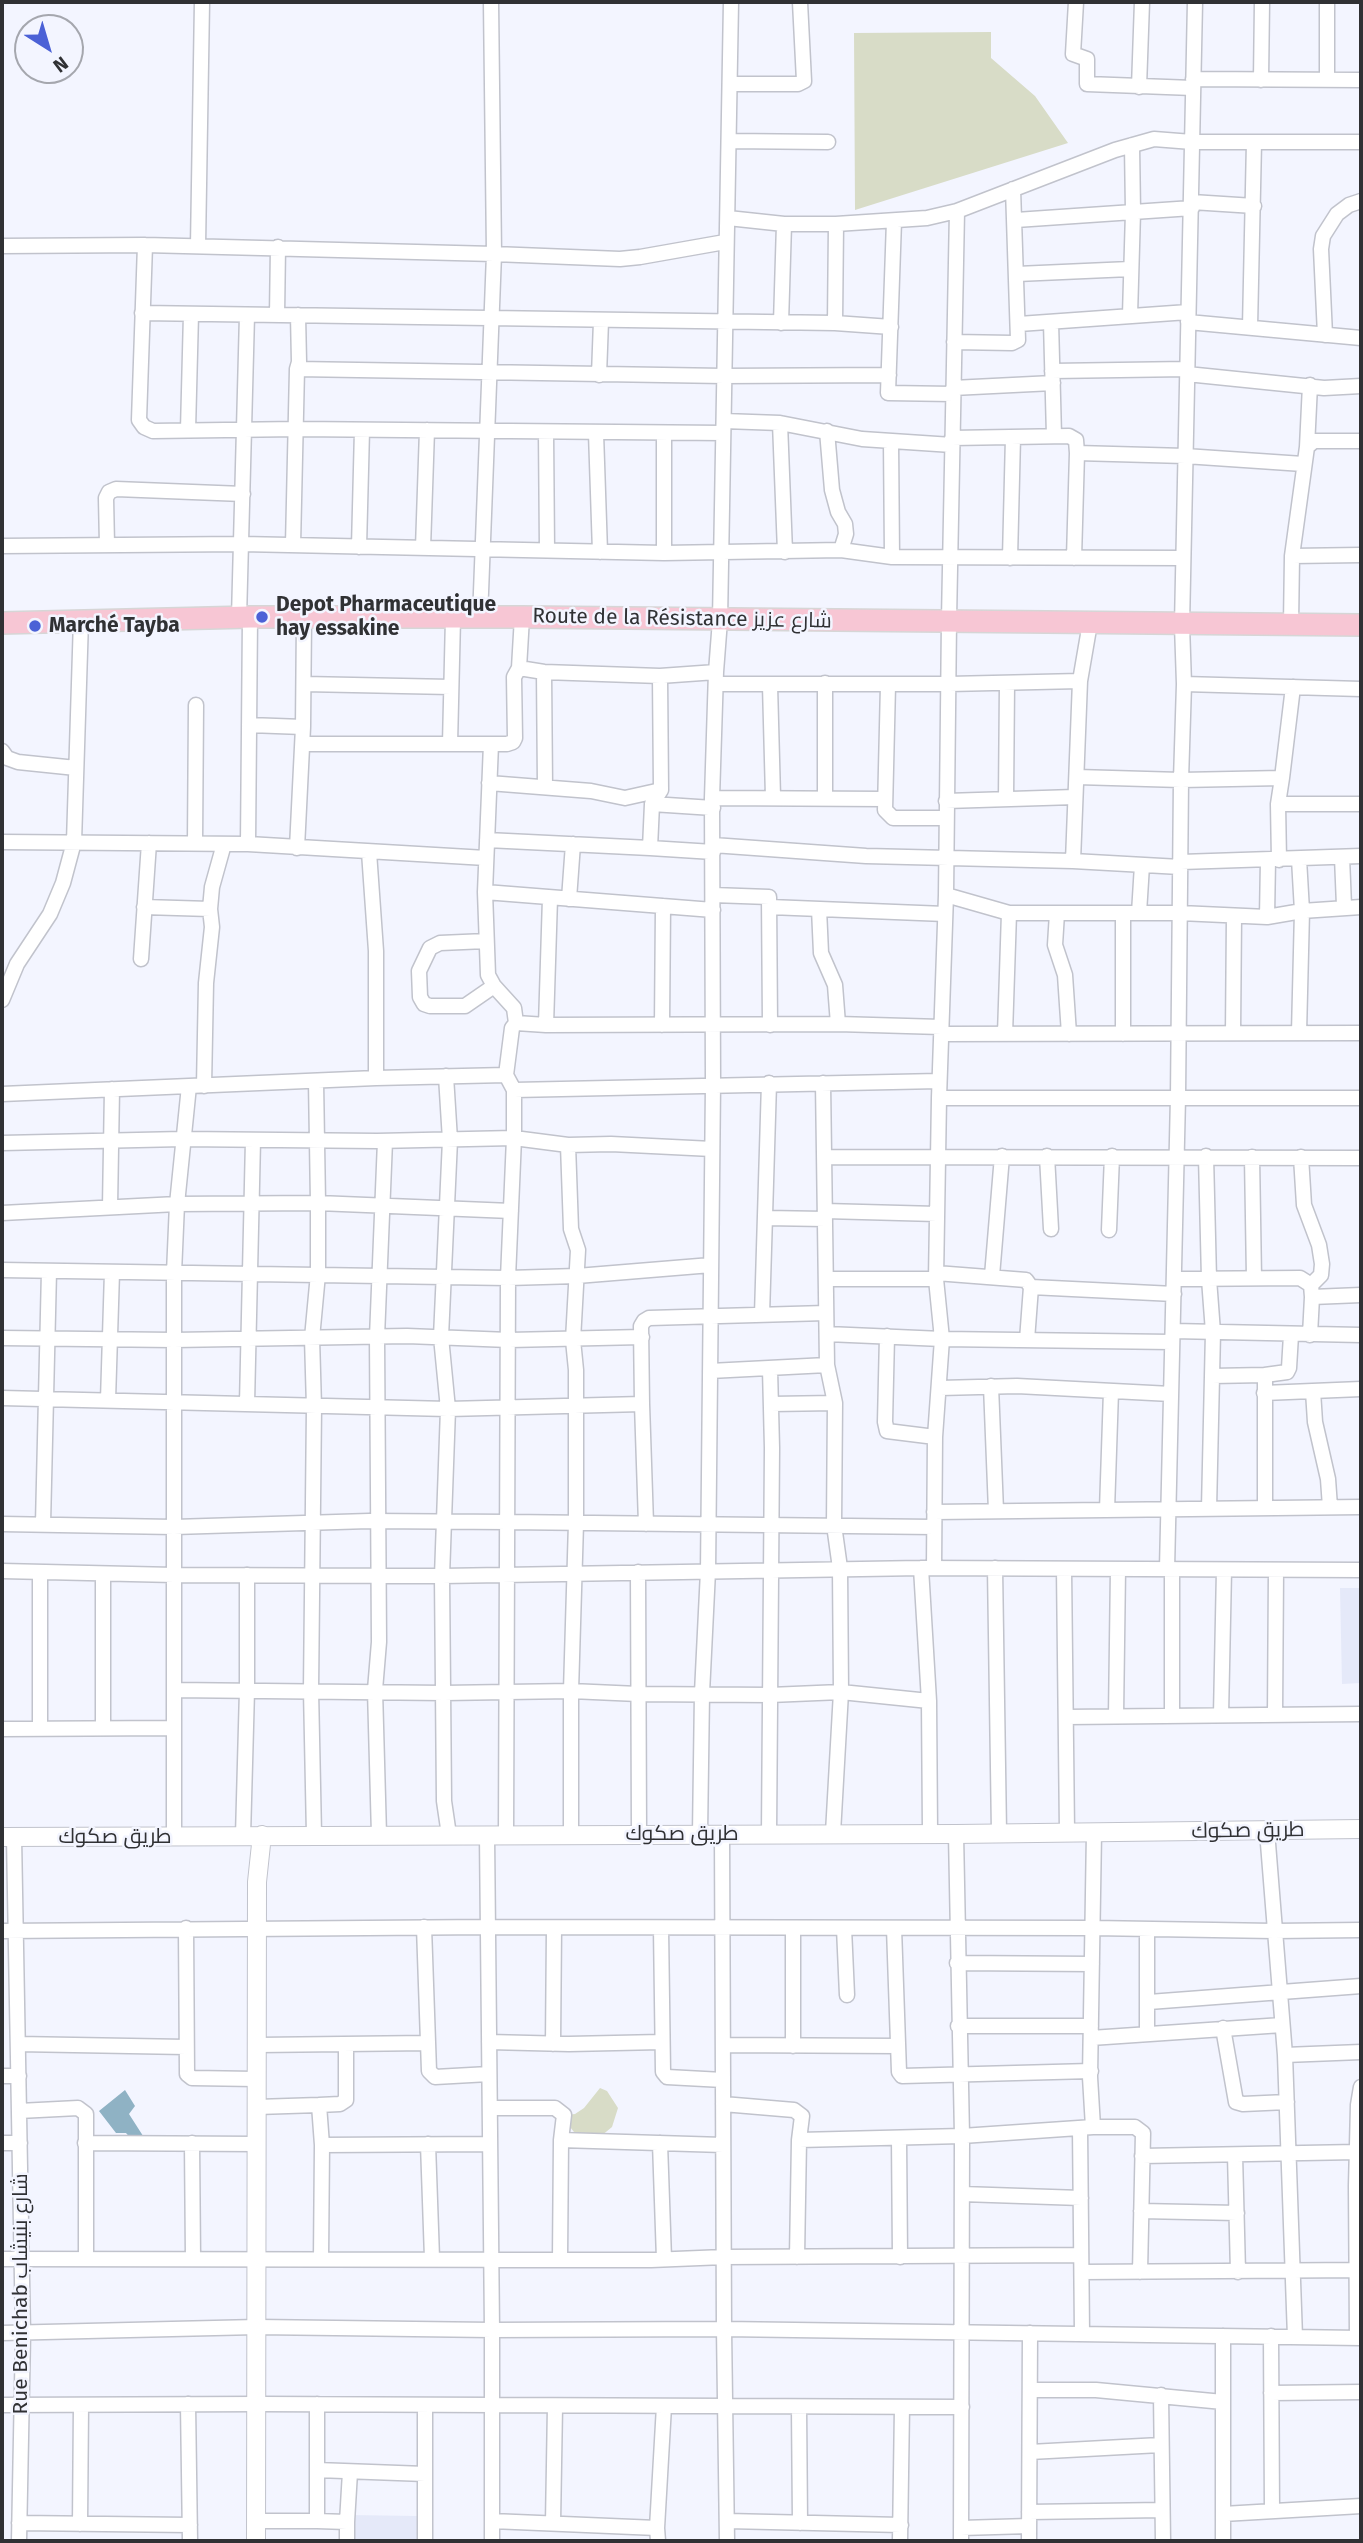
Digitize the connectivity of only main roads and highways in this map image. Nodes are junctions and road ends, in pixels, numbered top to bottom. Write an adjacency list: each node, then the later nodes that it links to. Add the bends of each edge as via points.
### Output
1 (2, 623): 2 (main road, Route de la Résistance شارع عزيز, via 522,617)
2 (1361, 625)

